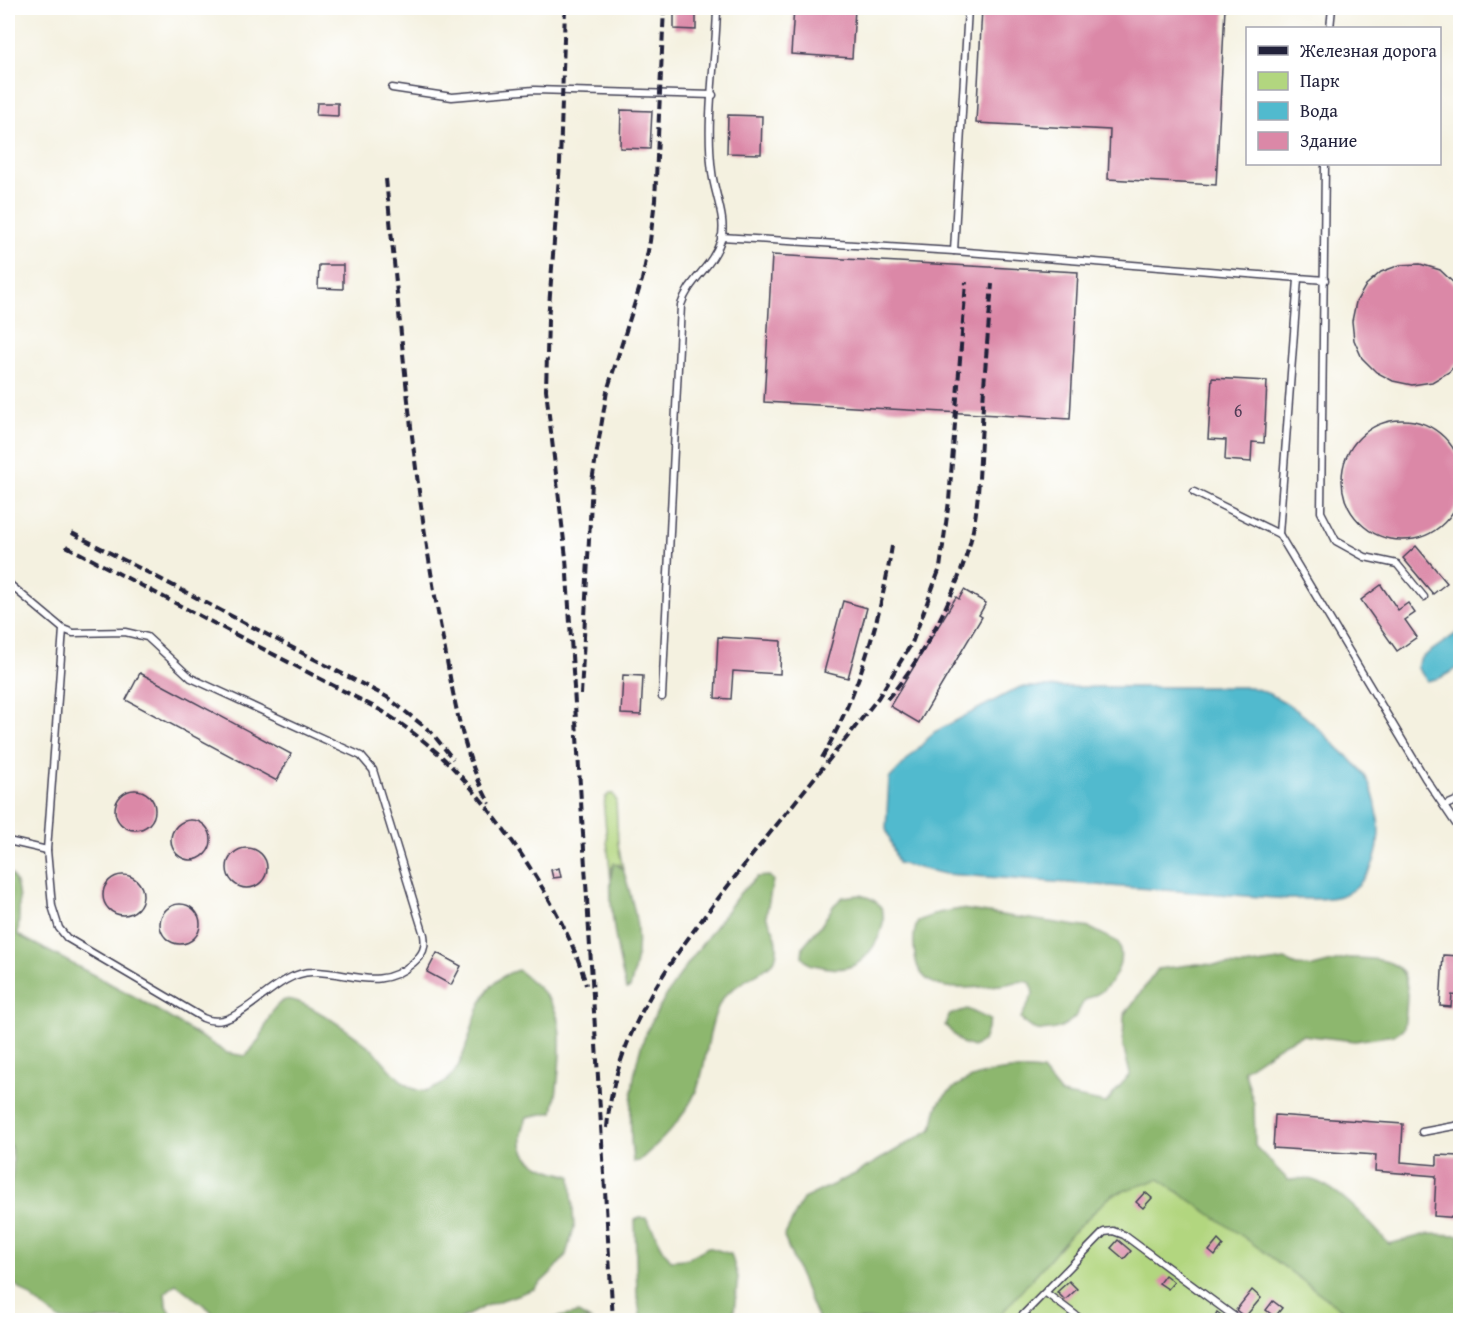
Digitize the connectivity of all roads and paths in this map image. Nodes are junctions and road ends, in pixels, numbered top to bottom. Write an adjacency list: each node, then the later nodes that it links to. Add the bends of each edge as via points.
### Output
1 (717, 8): 6 (lane)
2 (968, 8): 9 (lane)
3 (1332, 8): 4 (lane)
4 (1330, 27)
5 (392, 88): 6 (lane, via 452,97 534,90)
6 (713, 95): 8 (lane, via 712,171)
7 (1325, 165): 11 (lane)
8 (721, 237): 9 (lane); 17 (lane, via 704,272 685,291 681,305)
9 (954, 251): 10 (lane)
10 (1298, 279): 11 (lane); 13 (lane)
11 (1325, 280): 15 (lane, via 1321,512 1336,541 1356,554 1398,564)
12 (1194, 492): 13 (lane)
13 (1279, 534): 19 (lane)
14 (8, 583): 16 (lane)
15 (1424, 597)
16 (63, 629): 22 (lane); 22 (lane, via 80,634 125,632 147,637 191,678 361,756 373,770 426,946 412,964 387,977 372,980 312,972 296,975 229,1020 209,1022 67,938 51,906)
17 (662, 697)
18 (1461, 799): 19 (lane)
19 (1444, 806): 20 (lane)
20 (1461, 830)
21 (8, 841): 22 (lane)
22 (47, 850)
23 (1461, 1125): 24 (lane)
24 (1422, 1132)
25 (1046, 1293): 26 (lane); 27 (lane); 28 (lane, via 1104,1232 1113,1231 1124,1235)
26 (1018, 1320)
27 (1082, 1320)
28 (1239, 1320)

